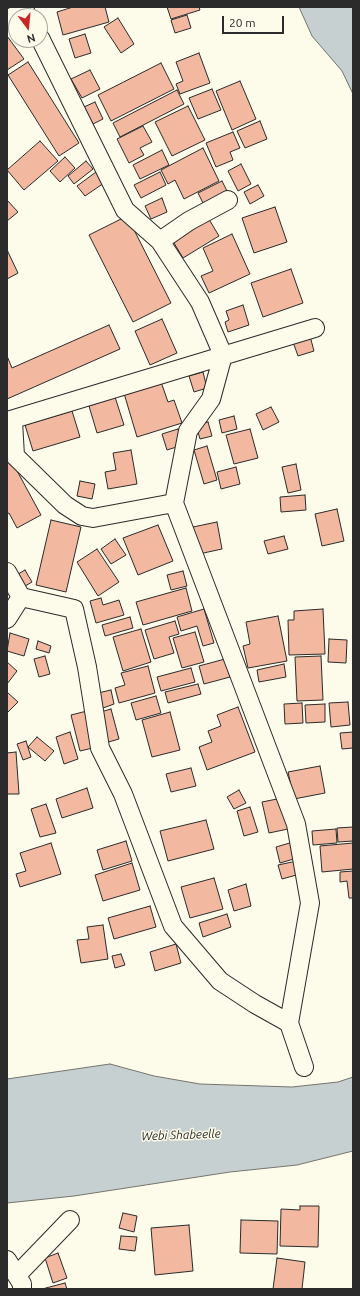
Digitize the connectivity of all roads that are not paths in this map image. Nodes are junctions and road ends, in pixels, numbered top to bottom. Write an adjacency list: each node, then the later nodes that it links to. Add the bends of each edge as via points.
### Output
1 (45, 48): 3 (street, via 125,210)
2 (228, 200): 3 (street, via 189,221)
3 (160, 241): 5 (street, via 200,302)
4 (315, 328): 5 (street)
5 (223, 355): 6 (street); 7 (street, via 211,400 188,432)
6 (10, 421): 7 (street, via 16,456 65,505 82,516 93,518)
7 (174, 503): 11 (street, via 296,824 310,903)
8 (7, 572): 9 (street)
9 (21, 597): 10 (street); 11 (street, via 74,609 87,667 100,748 122,794 172,926 220,981)
10 (7, 619)
11 (289, 1023): 12 (street)
12 (304, 1067)
13 (70, 1220): 15 (street)
14 (7, 1260): 15 (street)
15 (20, 1282)

